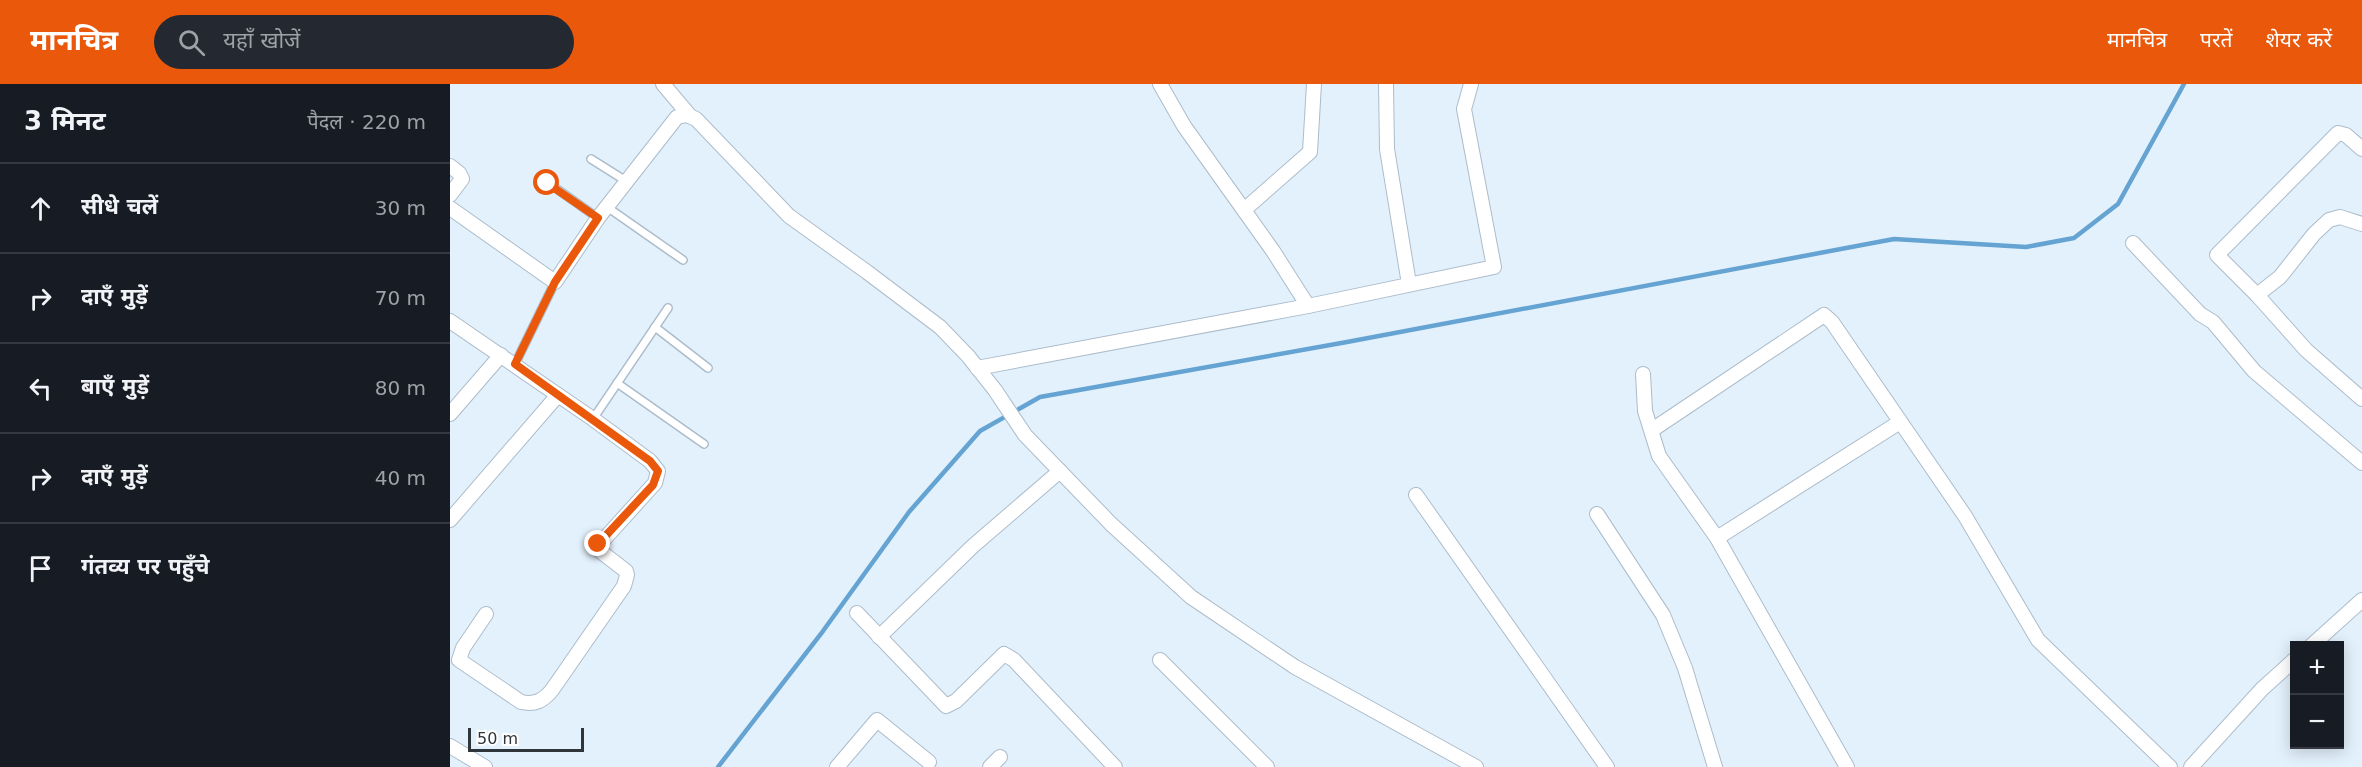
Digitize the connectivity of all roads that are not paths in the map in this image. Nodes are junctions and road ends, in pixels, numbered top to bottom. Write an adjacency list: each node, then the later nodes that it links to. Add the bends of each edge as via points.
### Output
1 (663, 84): 6 (street)
2 (1160, 84): 14 (street, via 1184,126)
3 (1314, 84): 14 (street, via 1310,152)
4 (1386, 84): 20 (street, via 1387,149)
5 (1471, 84): 20 (street, via 1464,109 1494,267)
6 (690, 116): 10 (street, via 677,117); 29 (street, via 789,216 940,327)
7 (2362, 149): 21 (street, via 2338,133 2218,253)
8 (591, 159): 10 (lane)
9 (450, 166): 12 (street, via 462,178)
10 (626, 181): 15 (street)
11 (547, 183): 15 (lane)
12 (450, 195)
13 (450, 208): 19 (street)
14 (1244, 210): 22 (street)
15 (602, 212): 18 (lane); 19 (street)
16 (2362, 224): 21 (street, via 2340,217 2329,220 2280,277)
17 (2133, 243): 39 (street, via 2200,314 2213,322 2254,370)
18 (682, 260)
19 (555, 282): 27 (lane)
20 (1409, 285): 22 (street)
21 (2257, 295): 33 (street, via 2306,350)
22 (1308, 306): 29 (street)
23 (668, 308): 25 (lane)
24 (450, 321): 26 (street)
25 (655, 327): 28 (lane); 31 (lane)
26 (501, 355): 27 (street); 34 (street)
27 (515, 364): 32 (street)
28 (708, 368)
29 (977, 368): 40 (street, via 1025,435)
30 (1643, 374): 37 (street, via 1645,411)
31 (617, 383): 35 (lane); 38 (lane)
32 (558, 395): 35 (street); 43 (street)
33 (2362, 399)
34 (450, 414)
35 (593, 419): 47 (street, via 658,471 653,485 598,546 626,570 624,586 552,690 533,704 517,700 459,660)
36 (1900, 422): 37 (street, via 1824,315); 44 (street); 62 (street, via 1965,516 2038,640)
37 (1652, 430): 44 (street, via 1659,456)
38 (704, 444)
39 (2362, 463)
40 (1060, 471): 48 (street, via 973,546); 58 (street, via 1110,524 1191,597 1295,667)
41 (1416, 495): 59 (street)
42 (1597, 514): 60 (street, via 1663,615 1685,668)
43 (452, 515)
44 (1717, 538): 61 (street)
45 (2362, 600): 49 (street)
46 (857, 613): 48 (street)
47 (486, 614)
48 (879, 637): 56 (street, via 945,706 956,701 1004,654)
49 (2316, 641)
50 (1160, 660): 57 (street)
51 (2290, 664): 63 (street)
52 (450, 746): 54 (street)
53 (929, 762): 55 (street, via 877,720)
54 (485, 767)
55 (838, 767)
56 (1115, 767)
57 (1267, 767)
58 (1476, 767)
59 (1607, 767)
60 (1715, 767)
61 (1847, 767)
62 (2170, 767)
63 (2190, 767)

